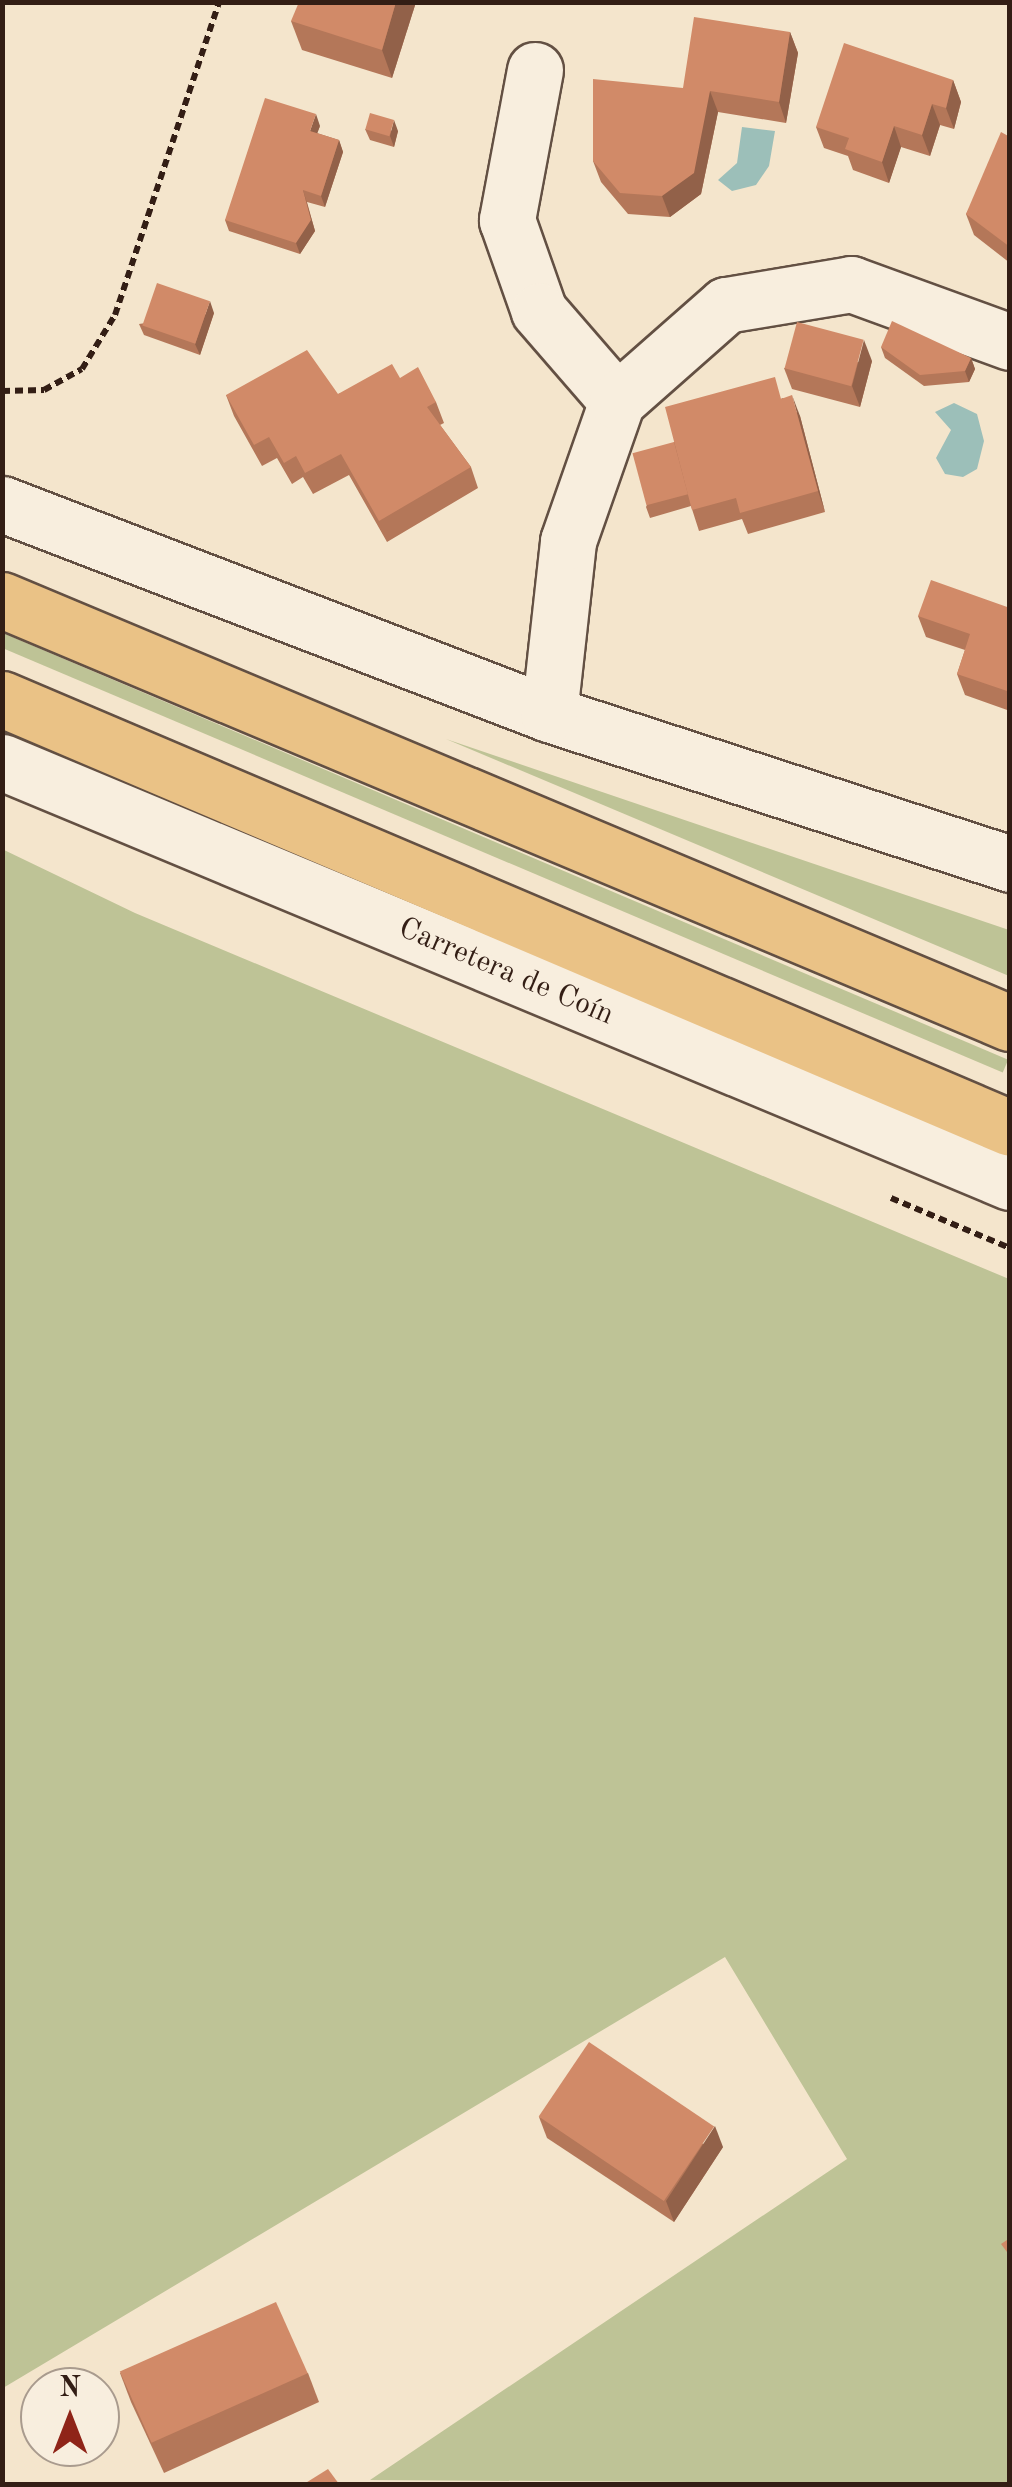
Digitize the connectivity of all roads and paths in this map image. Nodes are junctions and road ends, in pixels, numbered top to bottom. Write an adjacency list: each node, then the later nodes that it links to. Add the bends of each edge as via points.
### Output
1 (218, 2): 4 (path, via 115,315 82,369 44,390)
2 (535, 70): 5 (street, via 507,220 539,311)
3 (1010, 342): 5 (street, via 851,284 726,305)
4 (2, 391)
5 (617, 402): 9 (street, via 568,541)
6 (2, 504): 9 (street)
7 (2, 600): 12 (main road)
8 (2, 699): 13 (main road)
9 (549, 714): 11 (street)
10 (2, 762): 14 (street, Carretera de Coín)
11 (1010, 864)
12 (1010, 1022)
13 (1010, 1128)
14 (1010, 1182)

